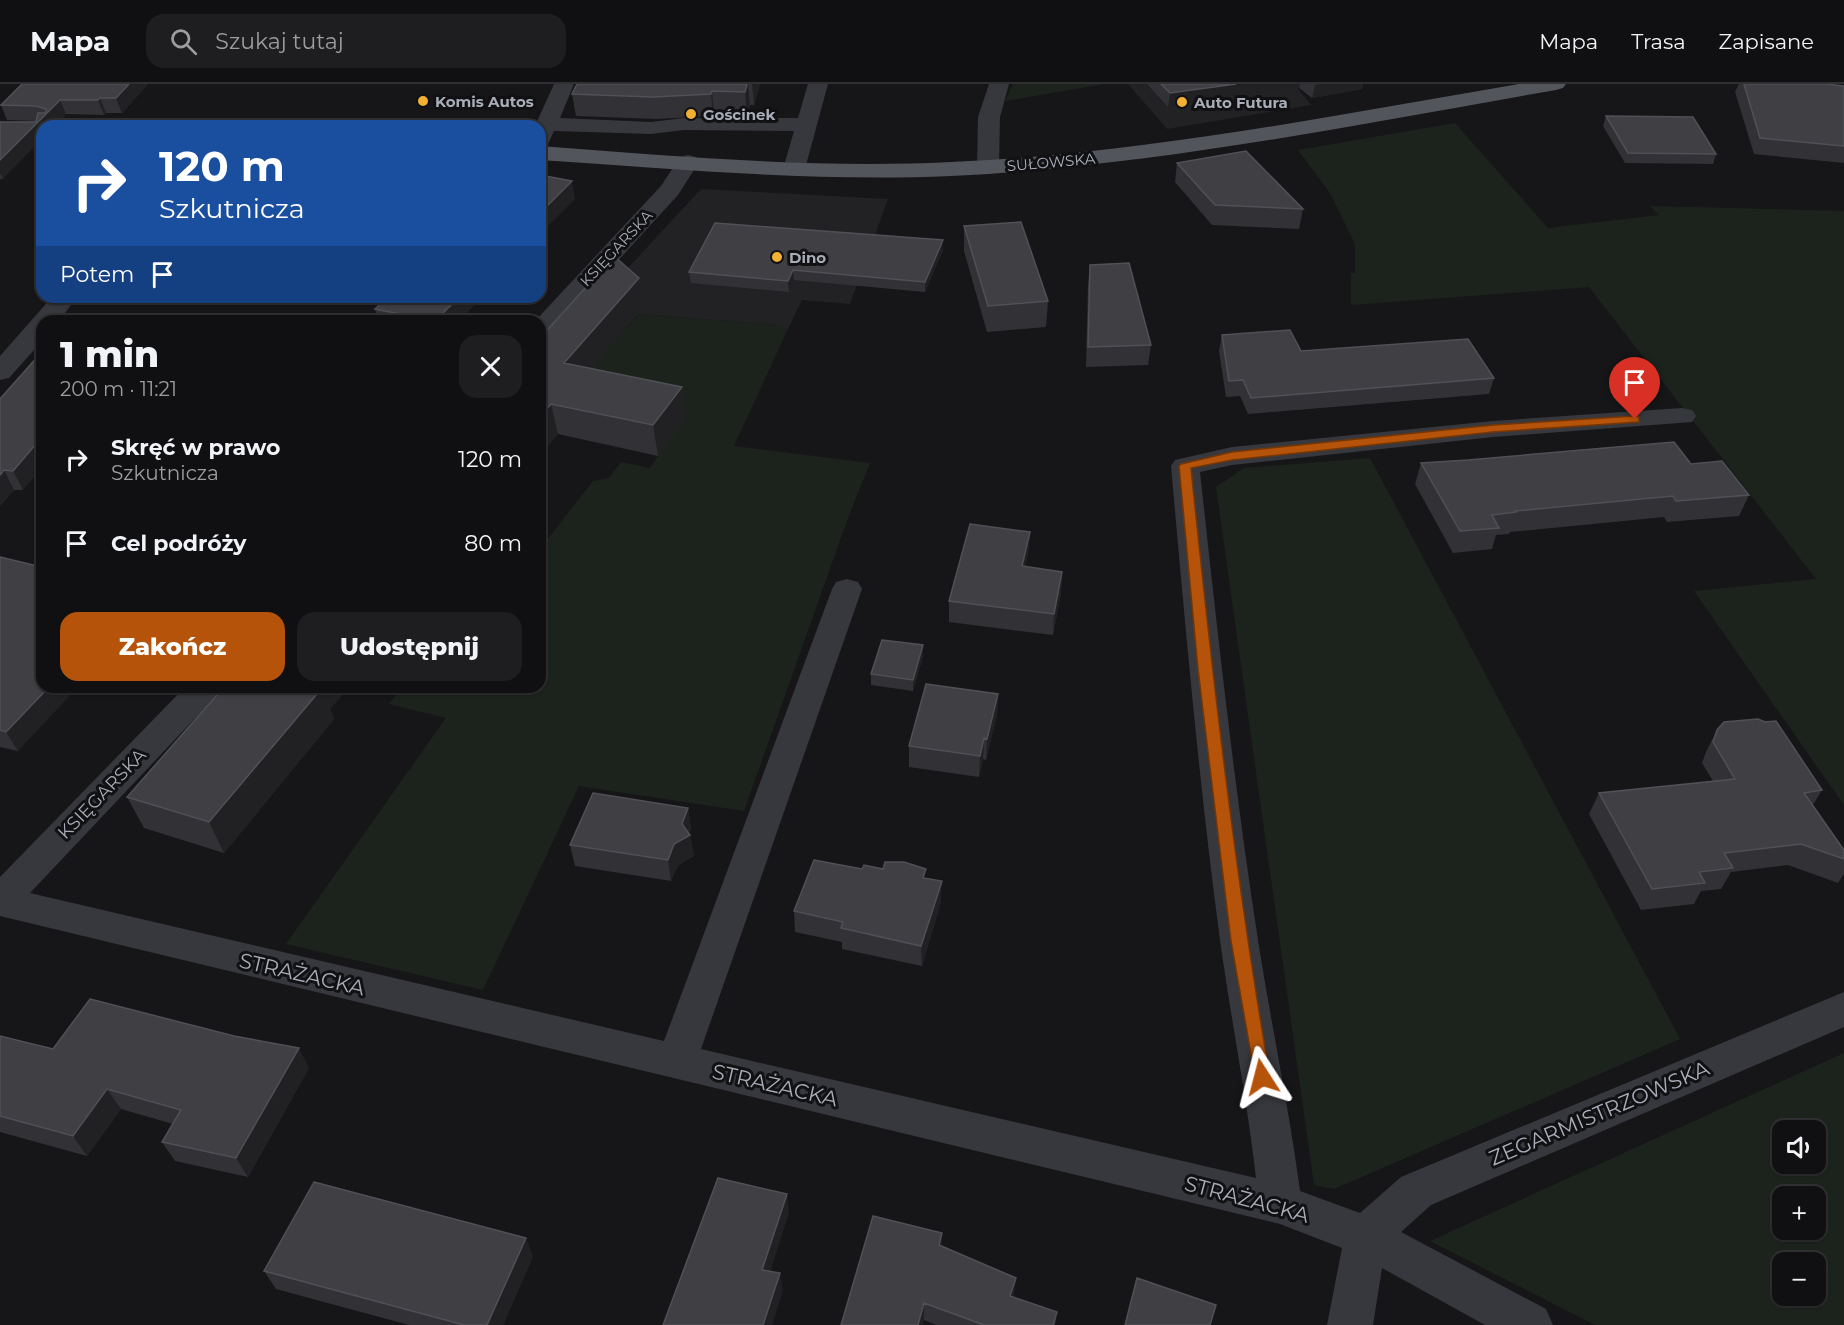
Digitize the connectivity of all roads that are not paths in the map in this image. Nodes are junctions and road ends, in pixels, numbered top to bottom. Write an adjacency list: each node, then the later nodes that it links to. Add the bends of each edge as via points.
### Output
1 (564, 84): 6 (street)
2 (818, 84): 5 (street)
3 (999, 84): 10 (street, via 989,117)
4 (1556, 84): 10 (main road, SUŁOWSKA, via 1202,144 1082,160)
5 (806, 125): 7 (street, via 684,124); 11 (street)
6 (546, 127)
7 (546, 132)
8 (546, 153): 9 (main road, SUŁOWSKA)
9 (688, 162): 11 (main road, SUŁOWSKA); 14 (street, KSIĘGARSKA, via 670,190)
10 (988, 167): 11 (main road, SUŁOWSKA)
11 (794, 169)
12 (60, 303): 13 (street)
13 (51, 315)
14 (546, 324)
15 (36, 333): 16 (street)
16 (0, 372)
17 (1682, 416): 23 (street, via 1493,429 1232,456 1185,466 1203,658 1239,941)
18 (847, 589): 22 (street)
19 (199, 693): 20 (street, KSIĘGARSKA)
20 (0, 901): 22 (street, STRAŻACKA)
21 (1844, 1009): 24 (street, ZEGARMISTRZOWSKA, via 1416,1191)
22 (676, 1062): 23 (street, STRAŻACKA)
23 (1280, 1204): 24 (street, STRAŻACKA)
24 (1366, 1236): 25 (street); 26 (street, STRAŻACKA)
25 (1350, 1325)
26 (1530, 1325)

